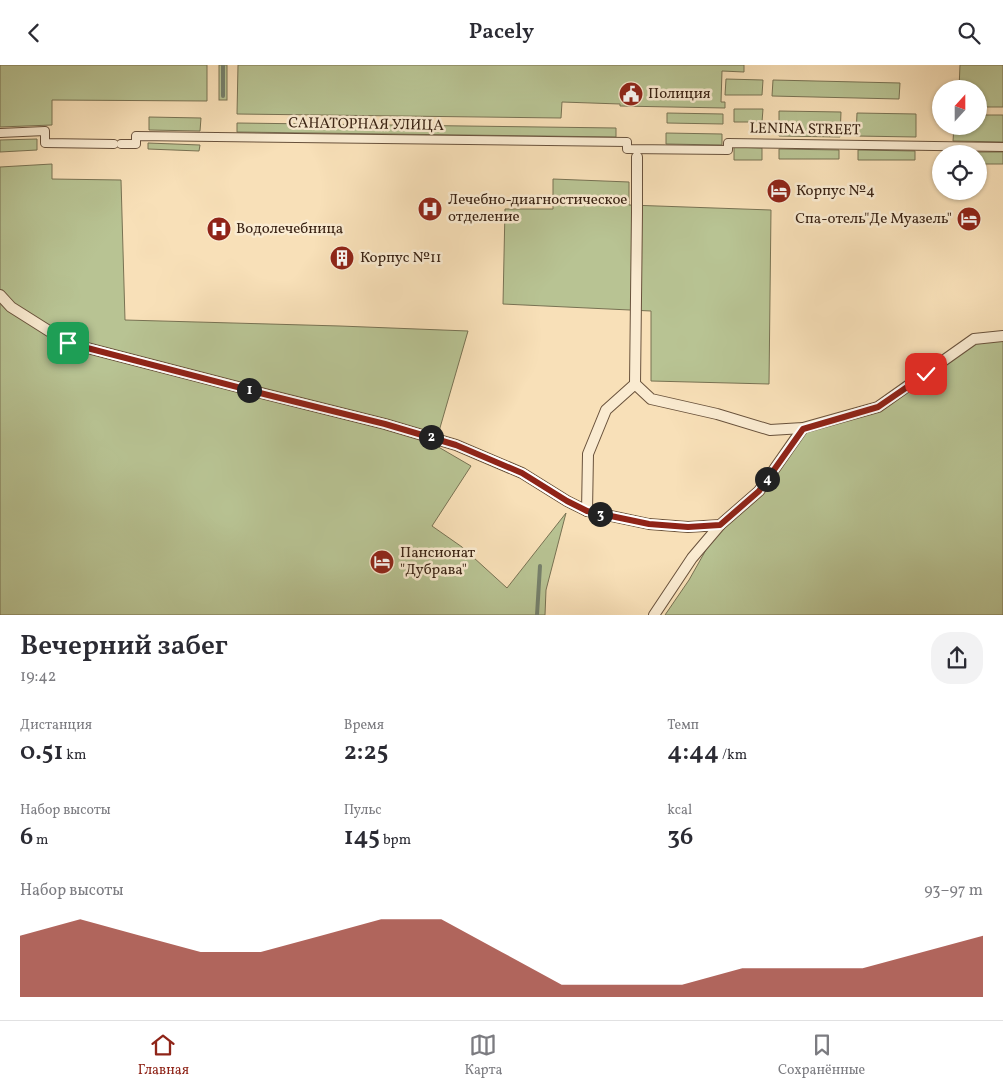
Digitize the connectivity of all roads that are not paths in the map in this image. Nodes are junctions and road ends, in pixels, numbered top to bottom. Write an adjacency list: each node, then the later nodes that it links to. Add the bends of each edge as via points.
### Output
1 (0, 133): 2 (street, САНАТОРНАЯ УЛИЦА, via 45,131 45,143 136,144 136,136)
2 (620, 142): 3 (street, LENINA STREET, via 627,143 627,149 728,150 728,143)
3 (1003, 147)
4 (637, 157): 7 (street)
5 (0, 295): 9 (street, via 12,307 68,343 456,445 522,473)
6 (1003, 336): 8 (street, via 974,339 878,407)
7 (635, 384): 8 (street, via 651,399 770,430); 9 (street, via 606,410 588,453)
8 (803, 429): 10 (street, via 759,491)
9 (587, 511): 10 (street, via 649,524)
10 (720, 525): 11 (street, via 692,558)
11 (654, 615)

